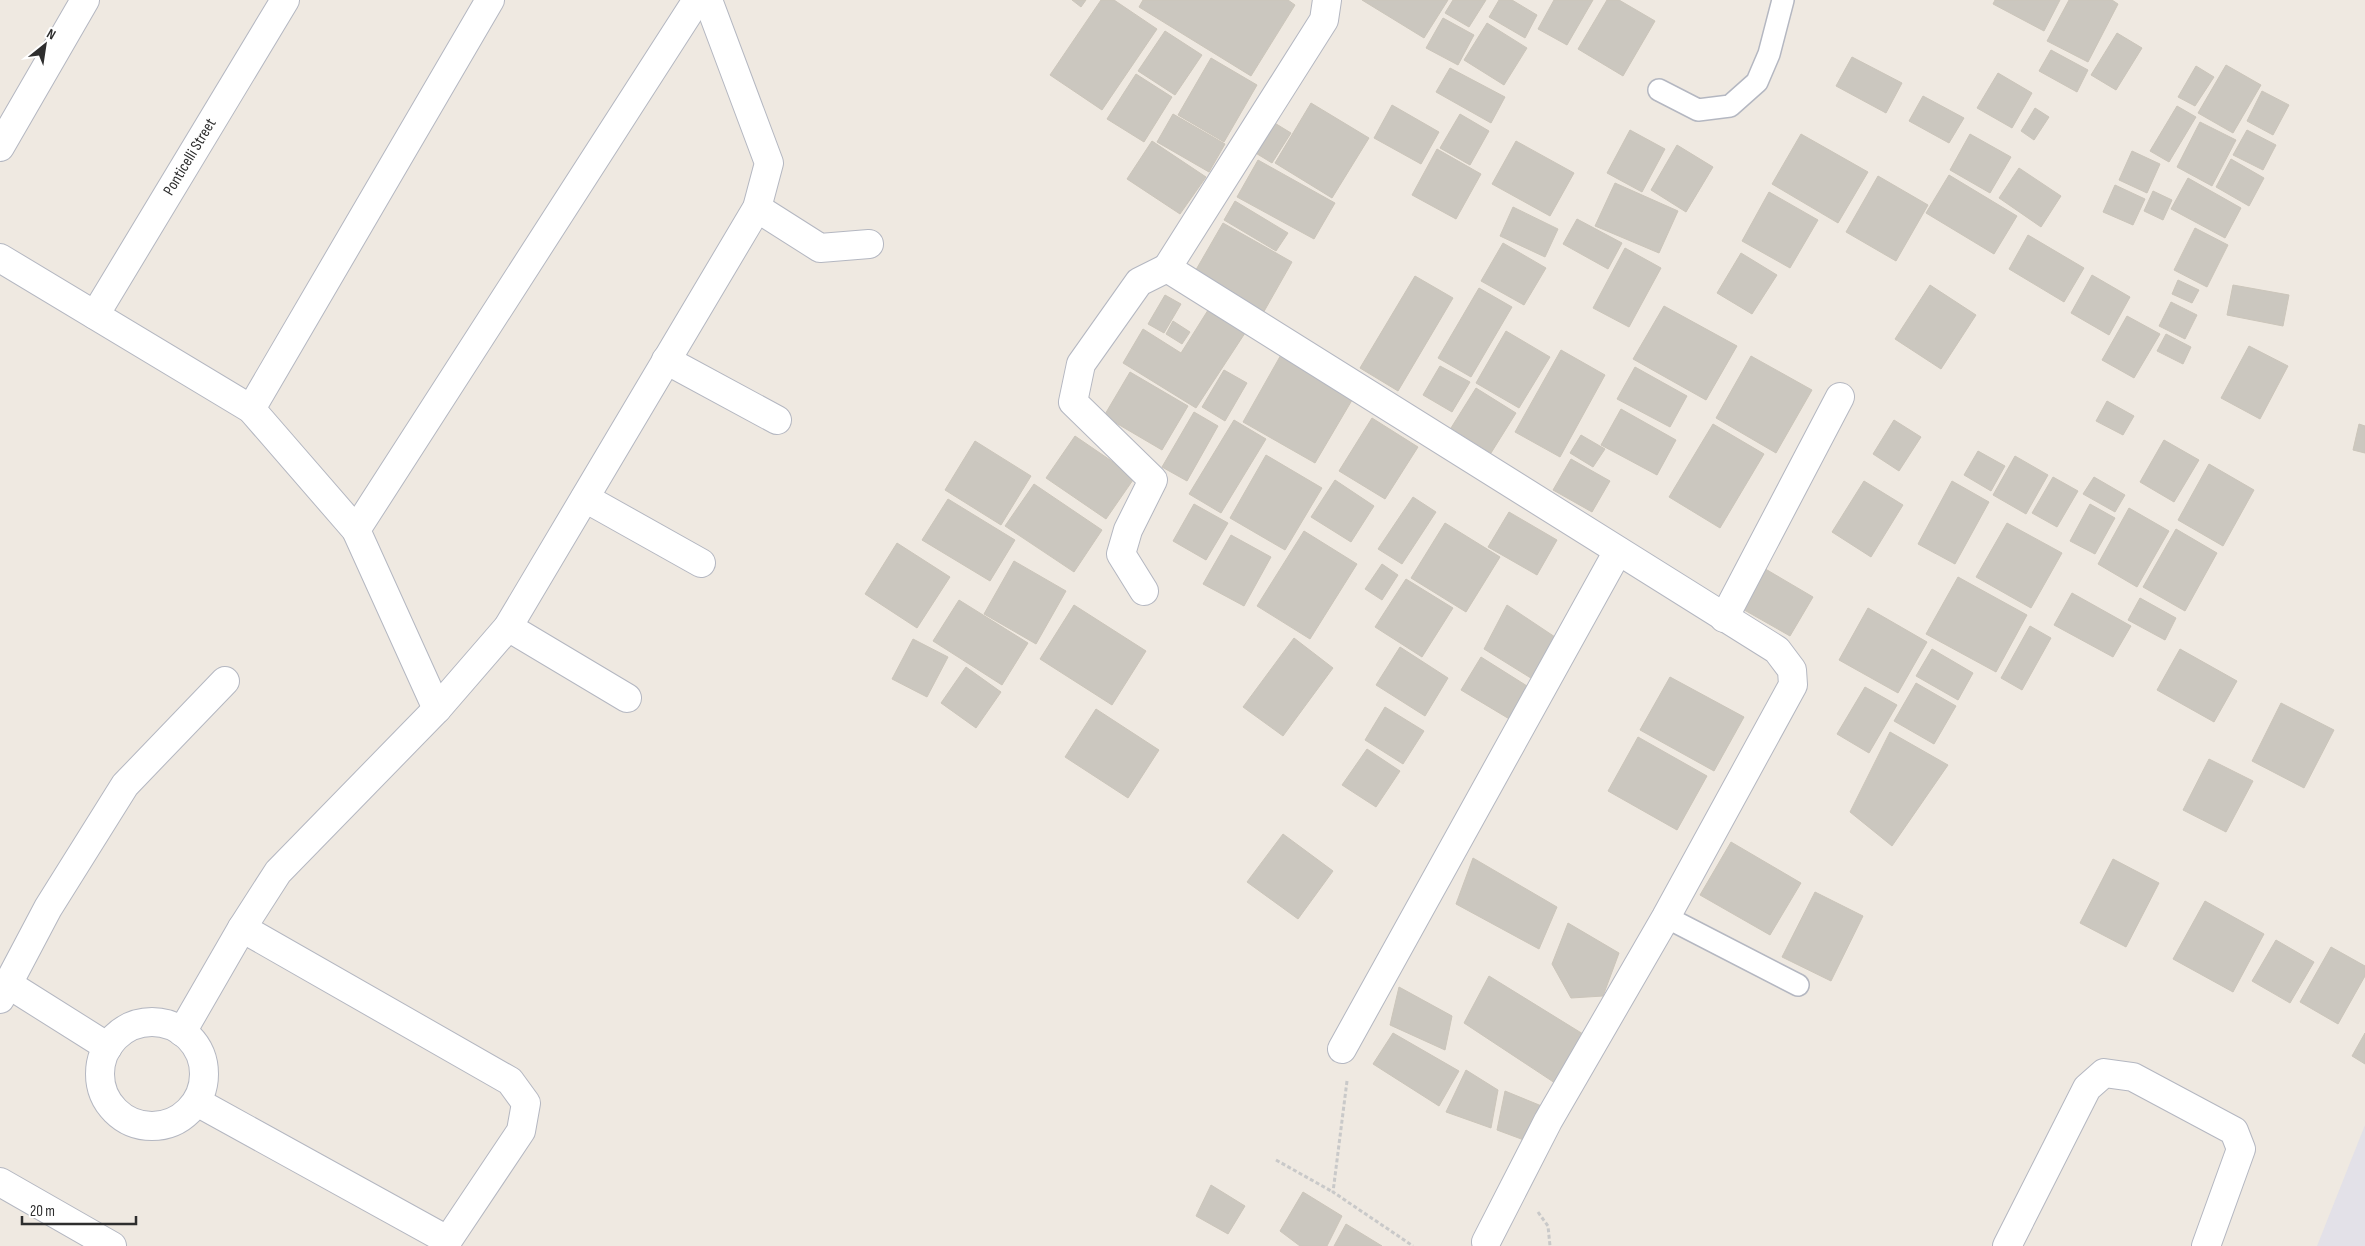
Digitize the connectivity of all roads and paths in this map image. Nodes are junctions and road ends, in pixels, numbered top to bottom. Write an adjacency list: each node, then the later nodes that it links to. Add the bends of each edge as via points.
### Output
1 (85, 0): 9 (street)
2 (285, 0): 14 (street, Ponticelli Street)
3 (490, 0): 17 (street)
4 (697, 0): 20 (street)
5 (708, 0): 10 (street, via 769,163)
6 (1327, 0): 13 (street, via 1324,20)
7 (1783, 0): 8 (lane, via 1769,54 1757,82 1730,106 1698,110)
8 (1659, 90)
9 (0, 148)
10 (757, 208): 11 (street, via 820,248); 15 (street)
11 (869, 244)
12 (0, 258): 14 (street)
13 (1167, 268): 21 (street); 23 (street, via 1138,282 1081,364 1073,402 1153,480 1128,530 1121,554)
14 (94, 315): 17 (street)
15 (666, 360): 18 (street); 19 (street)
16 (1840, 397): 24 (street)
17 (251, 409): 20 (street)
18 (777, 420)
19 (585, 498): 22 (street); 25 (street)
20 (356, 530): 28 (street)
21 (1618, 551): 24 (street); 34 (street)
22 (701, 563)
23 (1144, 591)
24 (1724, 618): 29 (street, via 1777,650 1792,670 1793,685)
25 (508, 627): 27 (street); 28 (street)
26 (225, 681): 32 (street, via 125,785 48,908)
27 (627, 698)
28 (437, 709): 30 (street, via 278,872)
29 (1666, 917): 31 (lane); 40 (street, via 1548,1121)
30 (242, 928): 33 (street); 41 (street, via 510,1081 526,1104 521,1131)
31 (1798, 985)
32 (4, 992): 35 (street)
33 (182, 1032): 35 (street, via 168,1024 134,1025 120,1033); 36 (street, via 197,1050 204,1072)
34 (1347, 1038): 39 (path)
35 (108, 1046): 36 (street, via 102,1062 102,1086 113,1108 125,1118 157,1126 186,1114)
36 (197, 1102): 41 (street)
37 (1276, 1160): 39 (path)
38 (0, 1182): 42 (street)
39 (1333, 1192): 43 (path)
40 (1486, 1242)
41 (446, 1243)
42 (112, 1246)
43 (1413, 1246)
44 (2007, 1246): 45 (street, via 2087,1088 2104,1073 2133,1077 2234,1131 2241,1149)
45 (2206, 1246)

